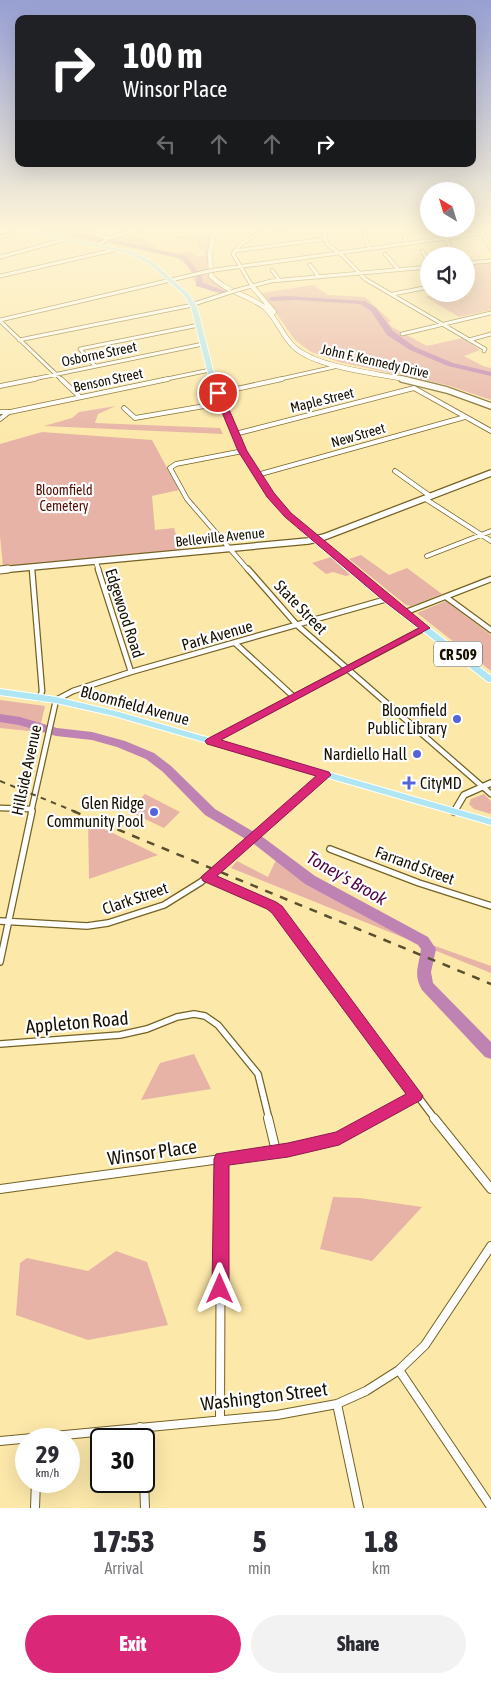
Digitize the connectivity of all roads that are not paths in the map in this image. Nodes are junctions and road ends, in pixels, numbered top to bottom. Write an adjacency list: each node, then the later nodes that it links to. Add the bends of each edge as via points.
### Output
1 (90, 299): 12 (street)
2 (190, 299): 9 (main road, CR 509)
3 (207, 299): 9 (street)
4 (244, 299): 11 (main road)
5 (251, 299): 11 (main road, John F. Kennedy Drive)
6 (253, 299): 15 (main road, John F. Kennedy Drive, via 263,305)
7 (264, 299): 15 (main road)
8 (402, 299): 13 (street)
9 (193, 304): 14 (main road, CR 509); 18 (street)
10 (491, 313): 13 (street)
11 (274, 320): 30 (main road, John F. Kennedy Drive, via 290,344 312,358 439,387)
12 (0, 321): 18 (street)
13 (444, 323): 16 (street); 19 (street)
14 (199, 325): 20 (main road, CR 509); 22 (street, via 80,349)
15 (281, 325): 30 (main road, John F. Kennedy Drive, via 297,347 322,359 434,384)
16 (402, 334)
17 (491, 334): 19 (street)
18 (19, 340): 25 (street)
19 (469, 340): 21 (street)
20 (203, 344): 22 (street, Osborne Street); 24 (main road, CR 509)
21 (484, 351)
22 (95, 366): 25 (street, Osborne Street)
23 (334, 367): 27 (street)
24 (210, 370): 27 (main road, CR 509); 28 (street, Benson Street)
25 (56, 374): 26 (street, Osborne Street); 28 (street)
26 (0, 386)
27 (218, 393): 29 (main road, CR 509)
28 (80, 397): 33 (street, Benson Street)
29 (222, 403): 31 (street, via 135,418); 37 (main road, CR 509)
30 (491, 405)
31 (124, 408)
32 (0, 412): 33 (street)
33 (10, 412): 35 (street)
34 (465, 416): 36 (street); 37 (street, Maple Street, via 414,388); 41 (street, New Street)
35 (0, 419)
36 (491, 431)
37 (235, 434): 38 (main road, CR 509)
38 (242, 451): 41 (main road, CR 509); 48 (street, State Street, via 176,464 170,468 187,499)
39 (395, 471): 42 (street)
40 (491, 473): 42 (main road, Belleville Avenue)
41 (257, 476): 46 (main road, CR 509, via 288,515)
42 (430, 496): 43 (main road, Belleville Avenue)
43 (424, 498): 45 (street); 46 (main road, Belleville Avenue)
44 (491, 531): 45 (street)
45 (481, 535): 47 (street); 49 (street)
46 (315, 540): 48 (main road, Belleville Avenue); 55 (main road, CR 509)
47 (491, 541)
48 (231, 549): 50 (main road, Belleville Avenue); 57 (street, State Street)
49 (427, 556)
50 (96, 562): 51 (main road, Belleville Avenue); 62 (street, Edgewood Road)
51 (32, 568): 52 (main road, Belleville Avenue); 65 (street)
52 (0, 570)
53 (491, 579): 54 (street)
54 (446, 597): 56 (street); 59 (street)
55 (387, 599): 56 (main road, CR 509); 57 (street, Park Avenue)
56 (406, 612): 58 (main road, CR 509)
57 (297, 625): 60 (street, Park Avenue); 61 (street, State Street)
58 (425, 628): 61 (street); 63 (main road, CR 509)
59 (491, 630)
60 (235, 643): 62 (street, Park Avenue); 66 (street)
61 (349, 669): 66 (street); 71 (street, State Street)
62 (131, 672): 67 (street, Park Avenue, via 73,690)
63 (491, 680)
64 (0, 692): 65 (main road, Bloomfield Avenue)
65 (40, 698): 67 (main road, Bloomfield Avenue)
66 (294, 698): 68 (street)
67 (56, 700): 68 (main road, Bloomfield Avenue); 74 (street, Hillside Avenue)
68 (211, 741): 69 (main road, Bloomfield Avenue)
69 (325, 775): 75 (main road, Bloomfield Avenue); 78 (street, Clark Street)
70 (491, 783): 71 (street)
71 (482, 787): 72 (street, State Street); 75 (street, via 462,796)
72 (491, 794)
73 (0, 808): 74 (street)
74 (31, 809): 81 (street, Hillside Avenue)
75 (454, 812): 76 (main road, Bloomfield Avenue)
76 (491, 822)
77 (330, 848): 79 (street, Farrand Street, via 419,883)
78 (208, 877): 81 (street, Clark Street, via 164,905 108,923 87,926); 84 (street, via 277,910)
79 (491, 906)
80 (0, 921): 81 (street, Clark Street)
81 (10, 921): 82 (street, Hillside Avenue)
82 (0, 962)
83 (0, 1044): 85 (street, Appleton Road, via 120,1035 148,1029 177,1017 205,1016 218,1025 258,1074)
84 (416, 1096): 85 (street, Winsor Place, via 339,1138); 88 (street)
85 (276, 1151): 86 (street, Winsor Place)
86 (221, 1159): 87 (street, Winsor Place); 92 (street)
87 (0, 1189)
88 (491, 1189)
89 (491, 1246): 90 (street, Washington Street, via 425,1345)
90 (399, 1370): 91 (street, Washington Street, via 366,1391); 99 (street)
91 (337, 1404): 92 (street, Washington Street, via 277,1415); 102 (street)
92 (220, 1419): 93 (street, Washington Street)
93 (140, 1427): 94 (street, Washington Street)
94 (80, 1433)
95 (15, 1440): 96 (street, Washington Street)
96 (0, 1441)
97 (36, 1493): 100 (street)
98 (144, 1493): 101 (street)
99 (491, 1507)
100 (35, 1508)
101 (145, 1508)
102 (359, 1508)

